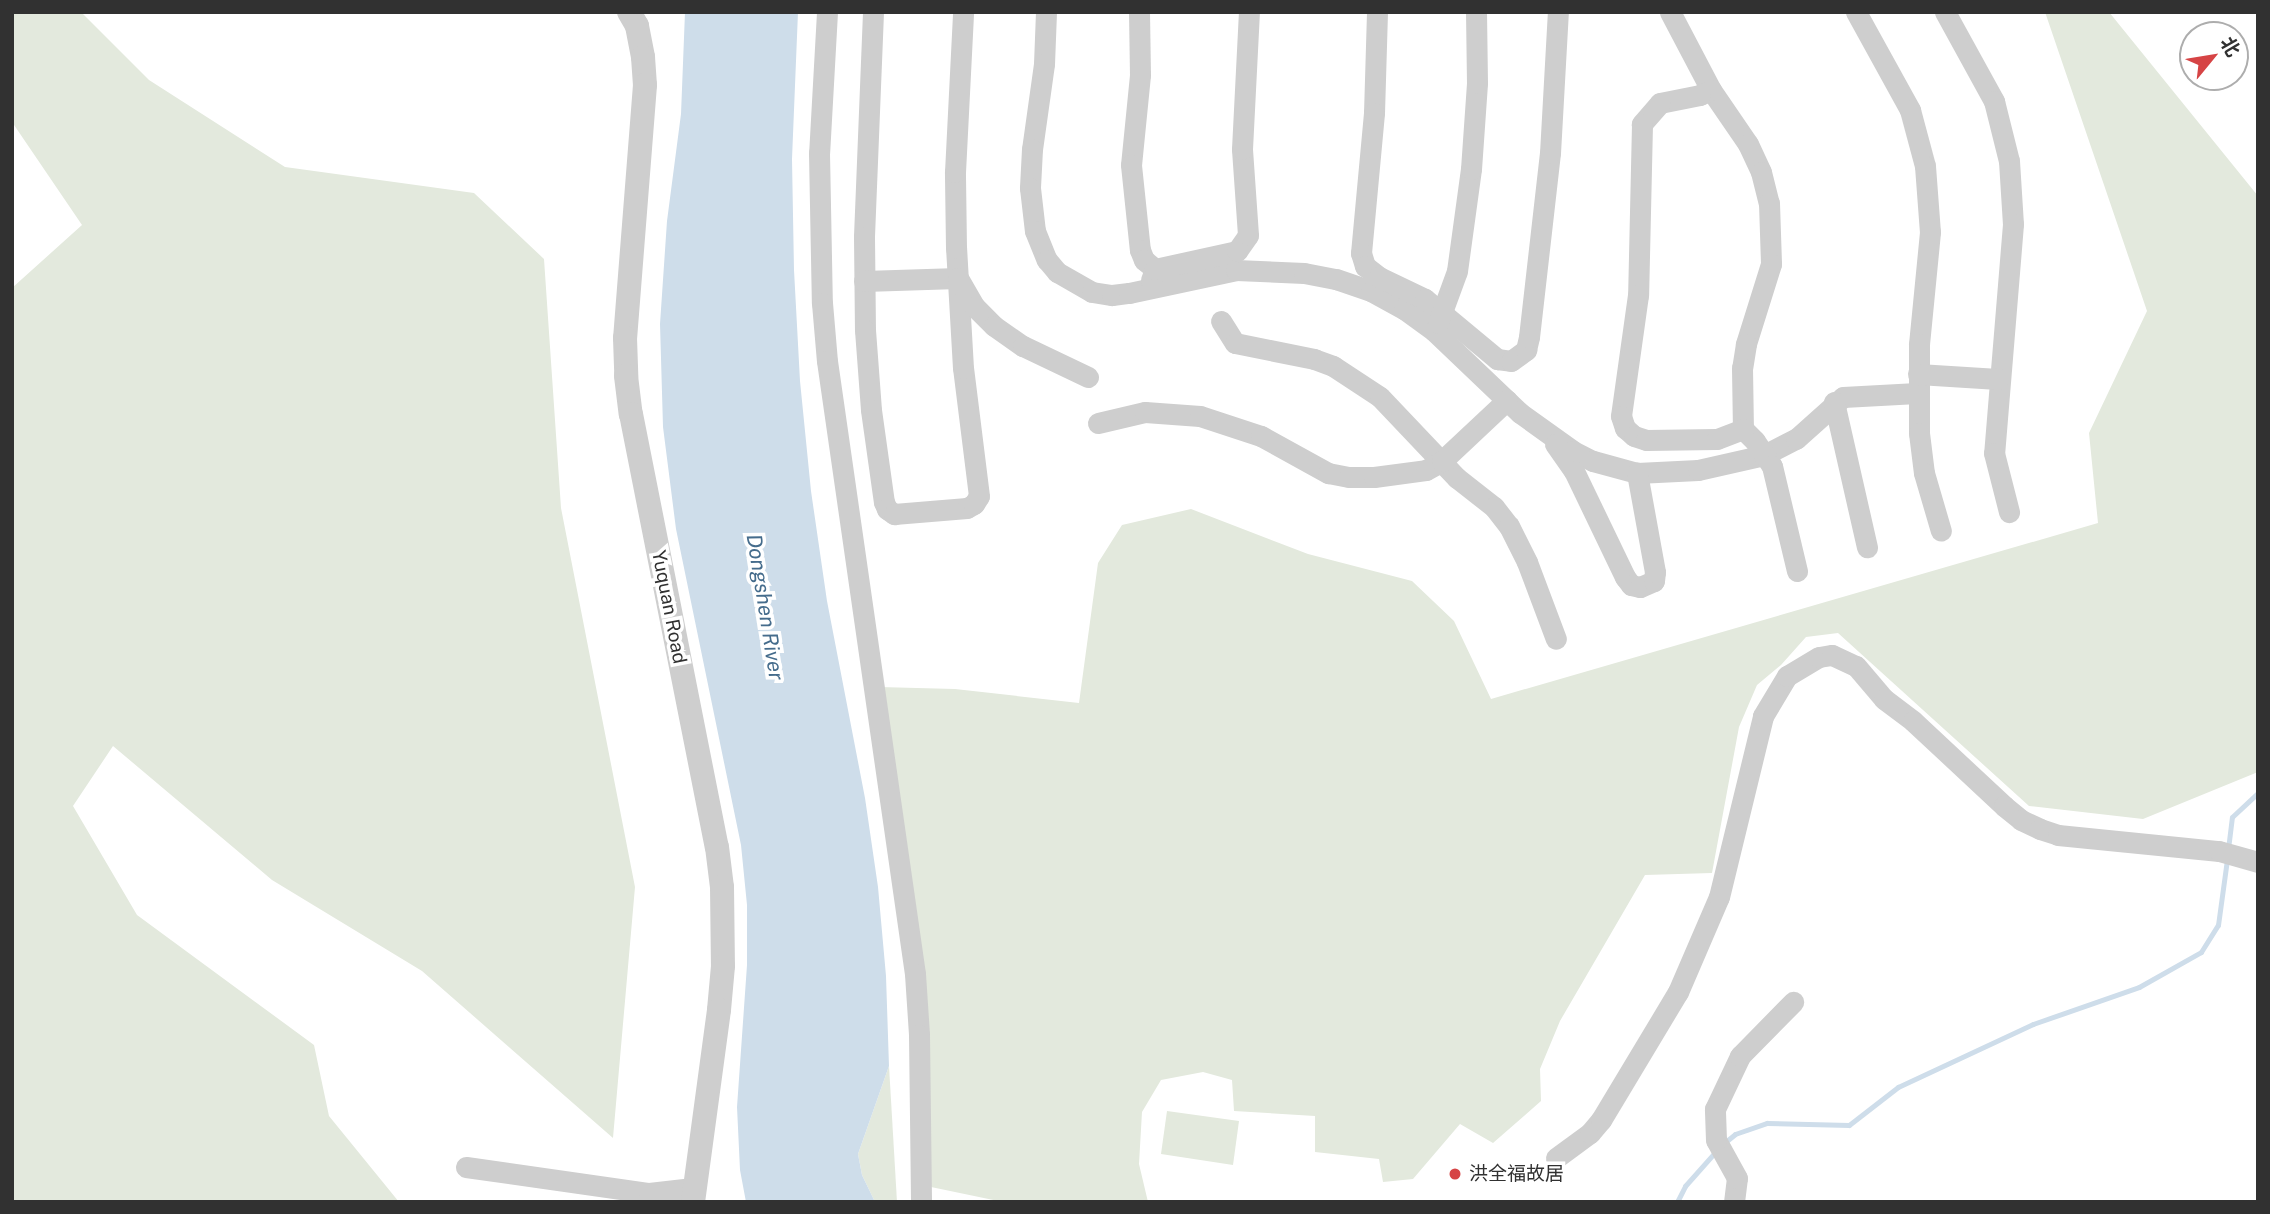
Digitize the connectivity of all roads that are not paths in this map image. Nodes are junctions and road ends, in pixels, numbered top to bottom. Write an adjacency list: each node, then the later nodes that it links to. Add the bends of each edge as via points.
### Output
1 (629, 12): 40 (street, Yuquan Road, via 637,26 645,86 626,376 722,887 719,1010)
2 (827, 12): 41 (street, via 819,153 822,303 915,974)
3 (873, 12): 17 (street)
4 (963, 12): 15 (street, via 955,172)
5 (1046, 12): 16 (street, via 1030,188 1040,247 1057,272 1092,292 1112,295)
6 (1139, 12): 16 (street, via 1140,75 1131,165 1140,250)
7 (1249, 12): 16 (street, via 1242,149 1248,235 1237,251)
8 (1377, 12): 19 (street, via 1373,127 1361,253 1365,266 1379,277 1425,299)
9 (1476, 12): 19 (street, via 1475,129 1457,271)
10 (1558, 12): 19 (street, via 1550,153 1526,350 1511,361 1497,359)
11 (1670, 12): 14 (street)
12 (1856, 12): 22 (street, via 1910,110 1925,166 1930,232)
13 (1945, 12): 21 (street, via 1994,101 2009,161 2013,224)
14 (1712, 90): 26 (street, via 1748,144 1769,203 1771,264 1746,344); 26 (street, via 1660,103 1643,124 1638,295 1621,416 1625,428 1646,439 1717,439)
15 (958, 278): 17 (street); 17 (street, via 963,369 979,496 967,508 894,514 884,502 871,410); 20 (street, via 975,307 994,326 1023,346)
16 (1152, 279): 19 (street, via 1236,270 1304,272 1371,291)
17 (864, 281)
18 (1221, 321): 29 (street, via 1235,344 1314,359 1357,379 1405,420)
19 (1439, 322): 23 (street)
20 (1088, 377)
21 (1998, 379): 22 (street); 31 (street, via 1994,453)
22 (1918, 383): 24 (street); 32 (street, via 1924,473)
23 (1507, 400): 27 (street); 29 (street)
24 (1834, 402): 28 (street, via 1796,439); 33 (street)
25 (1098, 423): 29 (street, via 1146,412 1200,416 1261,436 1328,473 1349,477 1403,474)
26 (1742, 429): 28 (street)
27 (1548, 434): 30 (street, via 1593,461); 30 (street, via 1574,471 1625,577 1640,587 1654,581 1655,572)
28 (1764, 455): 30 (street, via 1698,470); 34 (street, via 1772,466)
29 (1442, 461): 35 (street, via 1494,506 1509,526)
30 (1637, 472)
31 (2009, 512)
32 (1941, 531)
33 (1867, 547)
34 (1797, 571)
35 (1556, 639)
36 (2239, 856): 38 (street, via 2058,835 2040,829 2004,806 1884,699 1856,666 1832,655 1808,662 1787,676 1763,716 1719,897 1678,992 1601,1120)
37 (1793, 1002): 42 (street, via 1740,1056 1715,1109 1722,1149 1737,1178)
38 (1556, 1158)
39 (466, 1167): 40 (street)
40 (693, 1195)
41 (921, 1202)
42 (1734, 1202)

